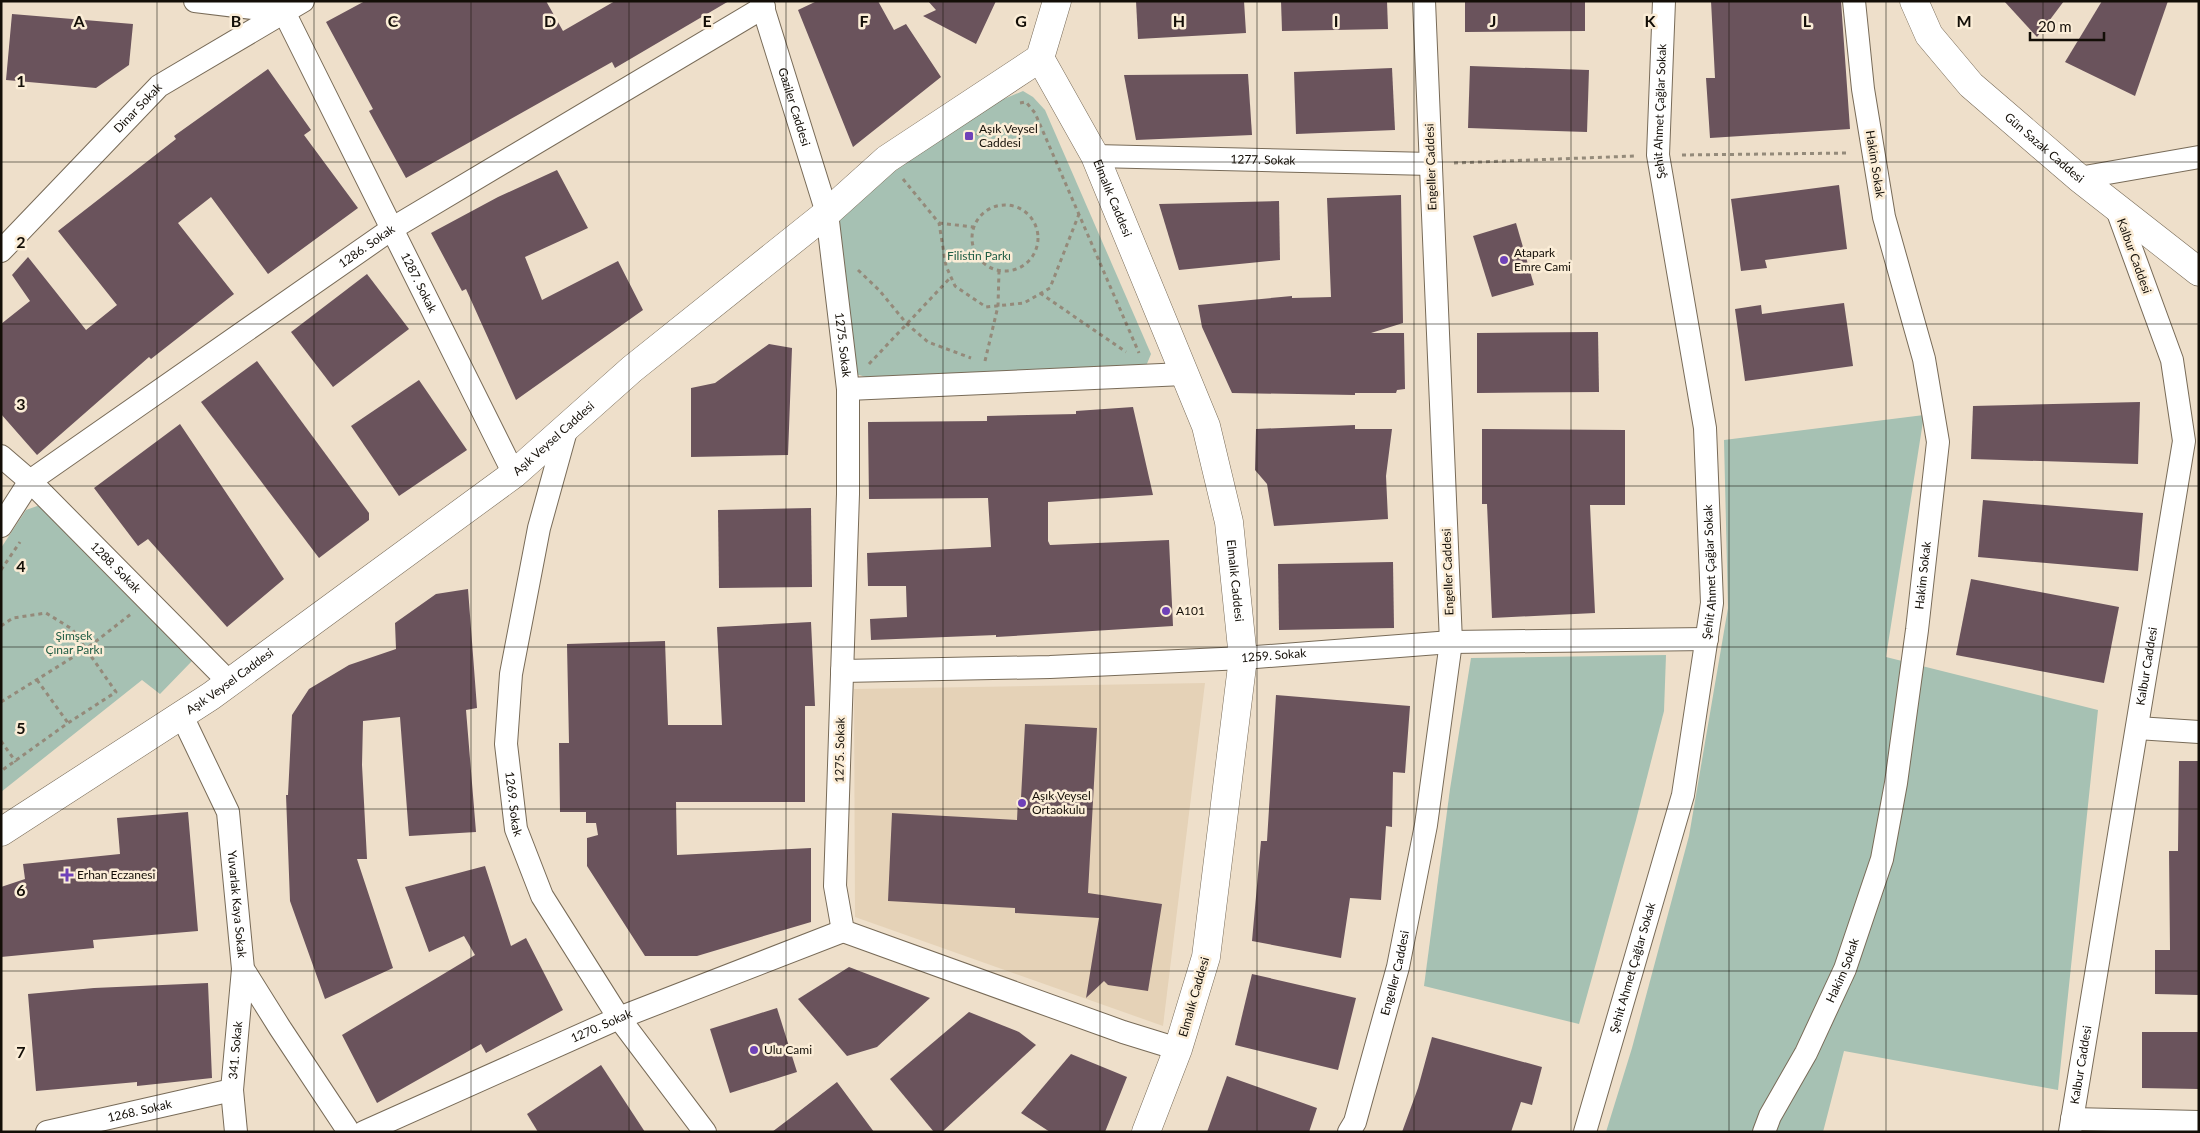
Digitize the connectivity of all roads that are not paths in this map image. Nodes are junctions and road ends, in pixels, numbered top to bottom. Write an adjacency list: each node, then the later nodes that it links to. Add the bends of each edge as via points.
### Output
1 (194, 1): 8 (street)
2 (1057, 1): 9 (street)
3 (1424, 1): 12 (street, Engeller Caddesi)
4 (1664, 1): 26 (street, Şehit Ahmet Çağlar Sokak, via 1658,155 1705,428 1712,603)
5 (1854, 1): 50 (street, Hakim Sokak, via 1884,217 1924,359 1938,442 1917,630 1882,858 1845,970)
6 (1914, 1): 13 (street, Gün Sazak Caddesi, via 1929,35 1971,85)
7 (762, 4): 15 (street, Gaziler Caddesi); 16 (street, 1286. Sokak)
8 (293, 7): 16 (street, 1287. Sokak); 17 (street, Dinar Sokak, via 159,86)
9 (1040, 58): 10 (street, Elmalık Caddesi); 15 (street, Aşık Veysel Caddesi, via 886,159)
10 (1094, 156): 12 (street, 1277. Sokak); 19 (street, Elmalık Caddesi)
11 (2199, 157): 13 (street)
12 (1431, 164): 27 (street, Engeller Caddesi)
13 (2079, 178): 14 (street, Gün Sazak Caddesi)
14 (2116, 207): 18 (street, Gün Sazak Caddesi); 32 (street, Kalbur Caddesi, via 2172,360 2184,441)
15 (827, 213): 20 (street, 1275. Sokak); 21 (street, Aşık Veysel Caddesi, via 632,369)
16 (393, 228): 23 (street, 1287. Sokak); 24 (street, 1286. Sokak)
17 (1, 251)
18 (2199, 272)
19 (1184, 374): 20 (street); 28 (street, Elmalık Caddesi, via 1206,426 1230,522)
20 (848, 389): 29 (street, 1275. Sokak)
21 (567, 427): 23 (street, Aşık Veysel Caddesi); 37 (street, 1269. Sokak, via 540,528 510,674 506,744 516,829 542,896)
22 (1, 456): 24 (street, 1288. Sokak)
23 (514, 474): 30 (street, Aşık Veysel Caddesi)
24 (30, 481): 25 (street, 1286. Sokak); 30 (street, 1288. Sokak)
25 (1, 526)
26 (1707, 639): 27 (street, 1259. Sokak); 49 (street, Şehit Ahmet Çağlar Sokak, via 1683,795)
27 (1451, 642): 28 (street, 1259. Sokak); 48 (street, Engeller Caddesi, via 1426,825 1398,967)
28 (1243, 658): 29 (street, 1259. Sokak, via 1050,667); 38 (street, Elmalık Caddesi, via 1206,957)
29 (842, 671): 35 (street, 1275. Sokak, via 835,886)
30 (229, 682): 31 (street, Aşık Veysel Caddesi)
31 (182, 716): 34 (street, Aşık Veysel Caddesi); 36 (street, Yuvarlak Kaya Sokak, via 228,812)
32 (2137, 728): 33 (street); 41 (street, Kalbur Caddesi)
33 (2199, 732)
34 (4, 827)
35 (843, 931): 37 (street, 1270. Sokak); 38 (street, via 1122,1032)
36 (243, 969): 39 (street, 341. Sokak); 44 (street, Yuvarlak Kaya Sokak)
37 (619, 1018): 45 (street, 1270. Sokak); 46 (street, 1269. Sokak)
38 (1178, 1049): 47 (street, Elmalık Caddesi)
39 (232, 1090): 42 (street, 1268. Sokak); 43 (street, 341. Sokak)
40 (2199, 1122): 41 (street)
41 (2071, 1126)
42 (48, 1132)
43 (236, 1132)
44 (349, 1132)
45 (364, 1132)
46 (706, 1132)
47 (1146, 1132)
48 (1350, 1132)
49 (1585, 1132)
50 (1764, 1132)

